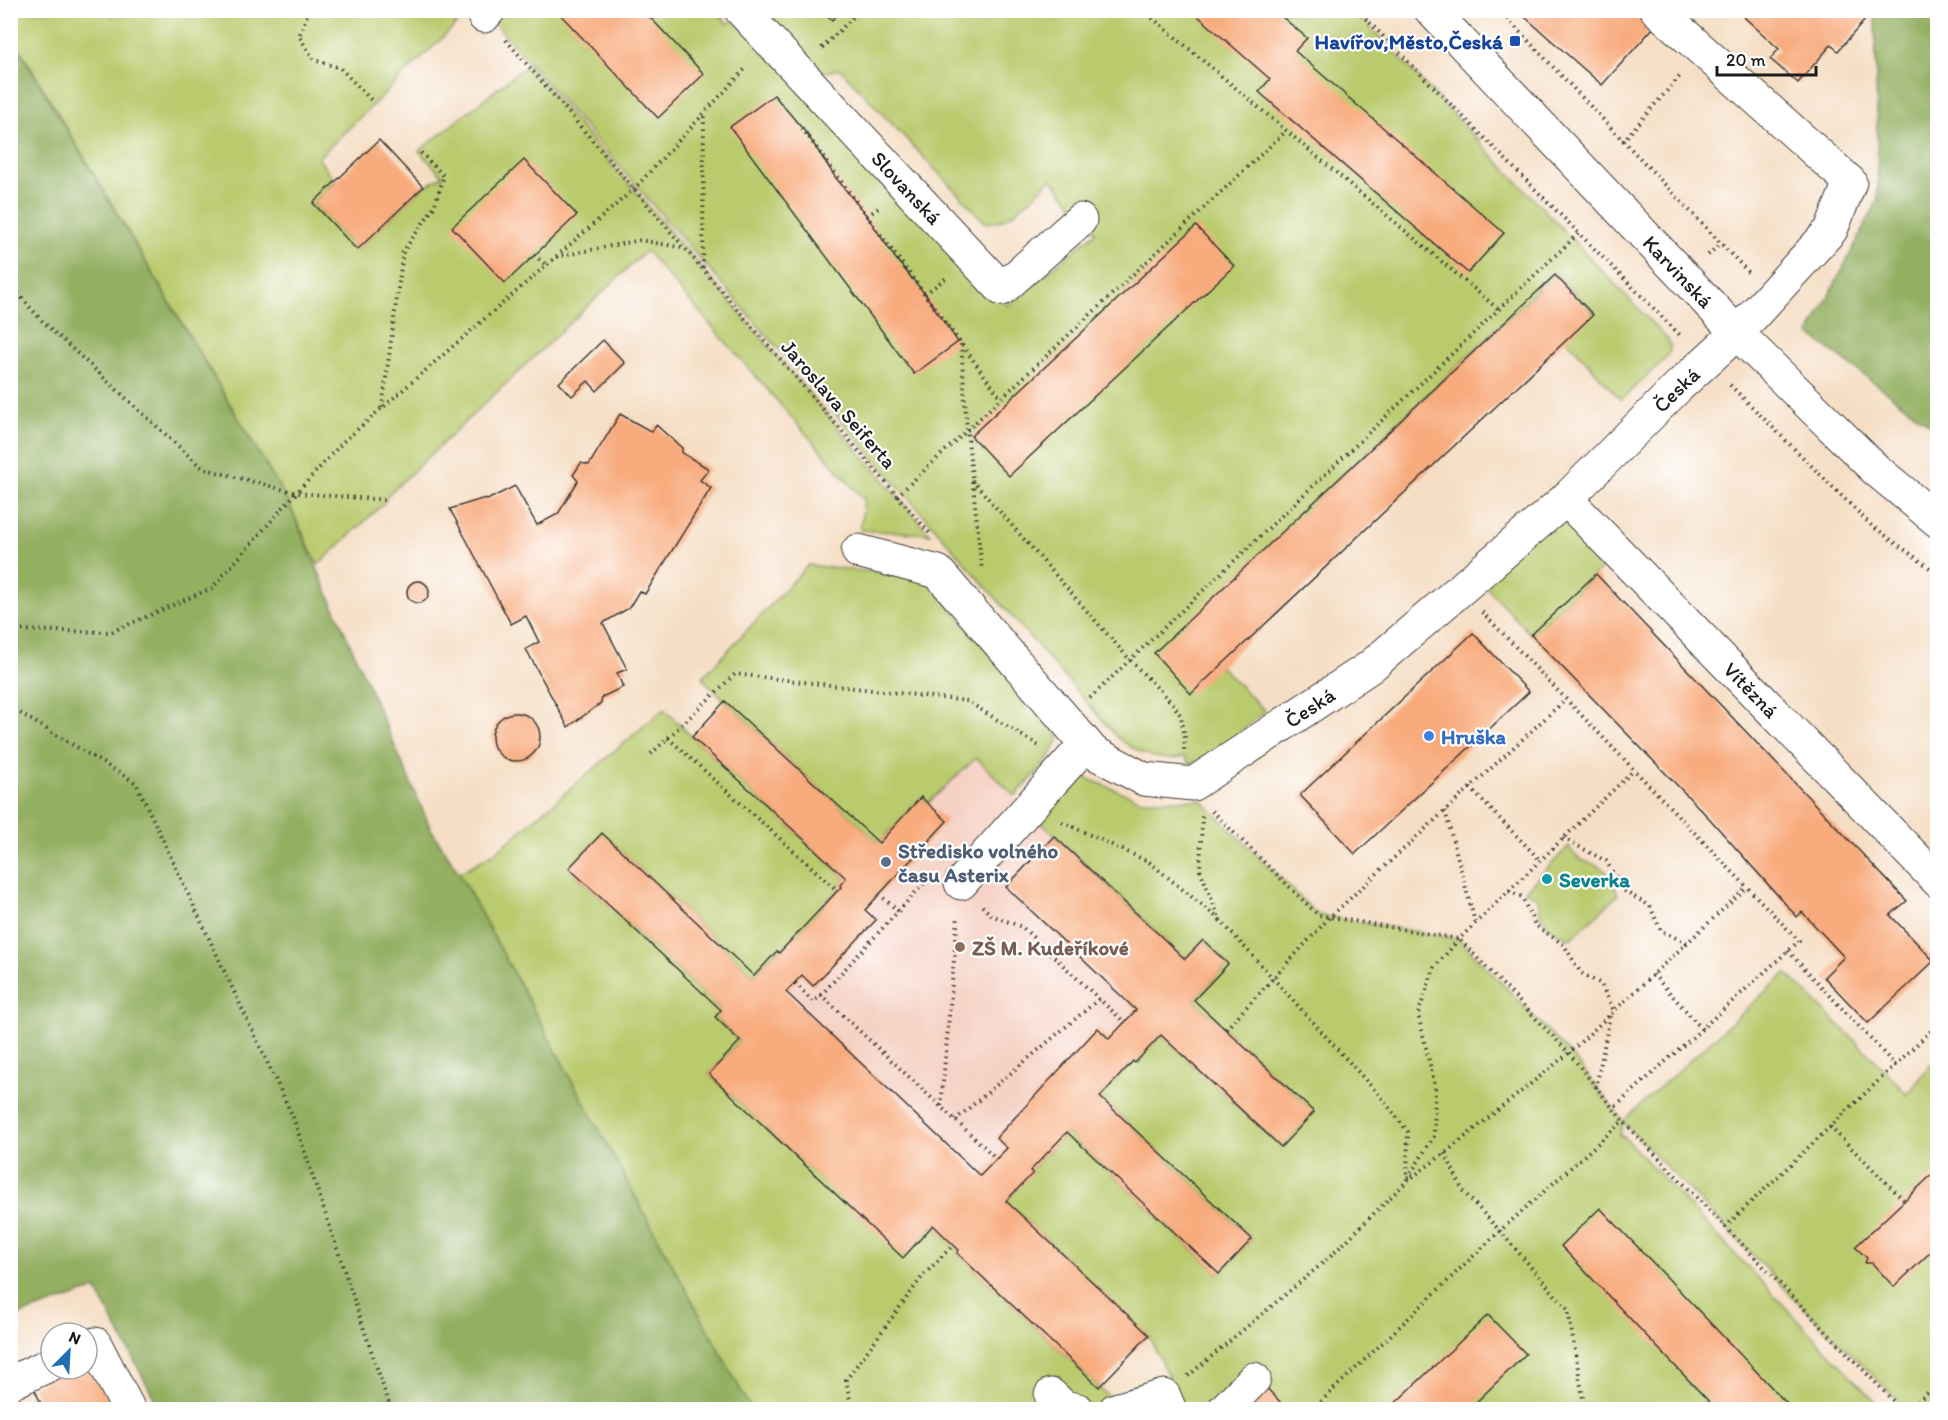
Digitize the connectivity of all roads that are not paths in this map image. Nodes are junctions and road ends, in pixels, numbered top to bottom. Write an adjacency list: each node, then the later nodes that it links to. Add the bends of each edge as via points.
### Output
1 (741, 10): 4 (street, Slovanská, via 1002,289)
2 (1431, 10): 5 (street, Karvinská)
3 (1658, 10): 5 (street, Česká, via 1850,182 1831,230)
4 (1080, 220)
5 (1737, 333): 6 (street, Česká); 7 (street, Karvinská, via 1875,468)
6 (1566, 499): 9 (street, Česká, via 1370,667 1192,782 1144,779 1093,752); 10 (street, Vítězná)
7 (1938, 520)
8 (858, 551): 9 (street, via 938,572)
9 (1077, 754): 11 (street)
10 (1938, 880)
11 (961, 883)
12 (99, 1352): 19 (street)
13 (39, 1370): 15 (street)
14 (1254, 1379): 21 (street)
15 (10, 1383)
16 (10, 1396): 18 (street)
17 (1167, 1403): 20 (street)
18 (17, 1410)
19 (129, 1410)
20 (1115, 1410)
21 (1224, 1410)

